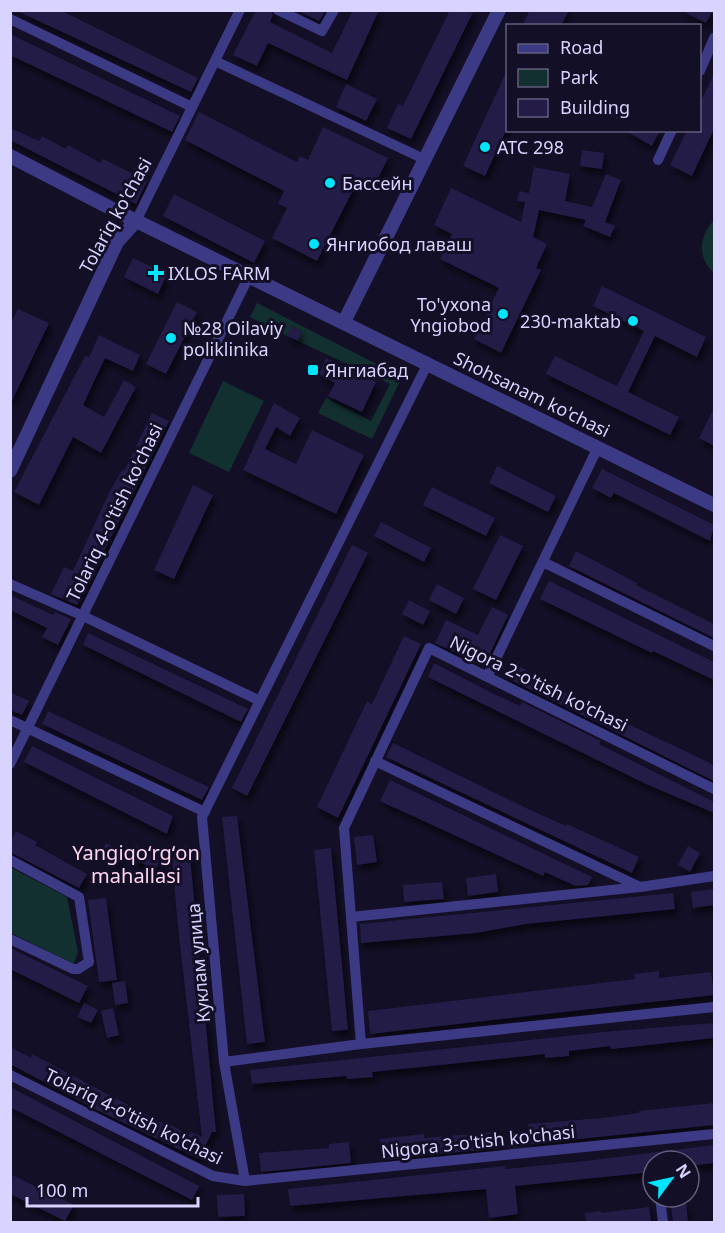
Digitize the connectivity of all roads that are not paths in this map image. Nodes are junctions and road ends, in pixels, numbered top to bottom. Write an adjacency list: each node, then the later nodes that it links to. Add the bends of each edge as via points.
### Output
1 (240, 10): 7 (street, Tolariq ko'chasi)
2 (278, 10): 3 (street, via 322,31)
3 (334, 10)
4 (499, 10): 12 (street)
5 (10, 19): 9 (street)
6 (714, 38): 8 (street)
7 (215, 61): 9 (street, Tolariq ko'chasi); 12 (street)
8 (701, 67)
9 (192, 107): 14 (street, Tolariq ko'chasi)
10 (671, 132): 13 (street)
11 (10, 156): 14 (street, Shohsanam ko'chasi)
12 (424, 159): 16 (street)
13 (658, 160)
14 (136, 221): 15 (street, Shohsanam ko'chasi); 19 (street, Tolariq ko'chasi, via 117,242)
15 (249, 276): 16 (street, Shohsanam ko'chasi); 23 (street, Tolariq 4-o'tish ko'chasi)
16 (344, 322): 17 (street, Shohsanam ko'chasi)
17 (428, 363): 18 (street, Shohsanam ko'chasi); 26 (street)
18 (598, 447): 20 (street, Shohsanam ko'chasi); 21 (street)
19 (10, 471)
20 (714, 506)
21 (543, 562): 24 (street); 25 (street)
22 (10, 584): 23 (street)
23 (81, 615): 26 (street); 28 (street, Tolariq 4-o'tish ko'chasi)
24 (714, 646)
25 (488, 675): 29 (street, Nigora 2-o'tish ko'chasi, via 429,648); 31 (street, Nigora 2-o'tish ko'chasi)
26 (258, 700): 32 (street)
27 (10, 720): 28 (street)
28 (27, 728): 30 (street, Tolariq 4-o'tish ko'chasi); 32 (street)
29 (375, 761): 35 (street); 36 (street, Nigora 2-o'tish ko'chasi, via 344,828)
30 (10, 764)
31 (714, 789)
32 (205, 812): 40 (street, Куклам улица, via 202,817)
33 (10, 860): 37 (street, via 79,897 88,962 72,969)
34 (714, 876): 35 (street)
35 (640, 887): 36 (street)
36 (351, 917): 39 (street, Nigora 2-o'tish ko'chasi)
37 (10, 939)
38 (714, 1006): 39 (street)
39 (361, 1044): 40 (street)
40 (224, 1062): 43 (street, Куклам улица)
41 (10, 1075): 43 (street, Tolariq 4-o'tish ko'chasi, via 213,1176)
42 (714, 1134): 43 (street, Nigora 3-o'tish ko'chasi)
43 (245, 1181)

